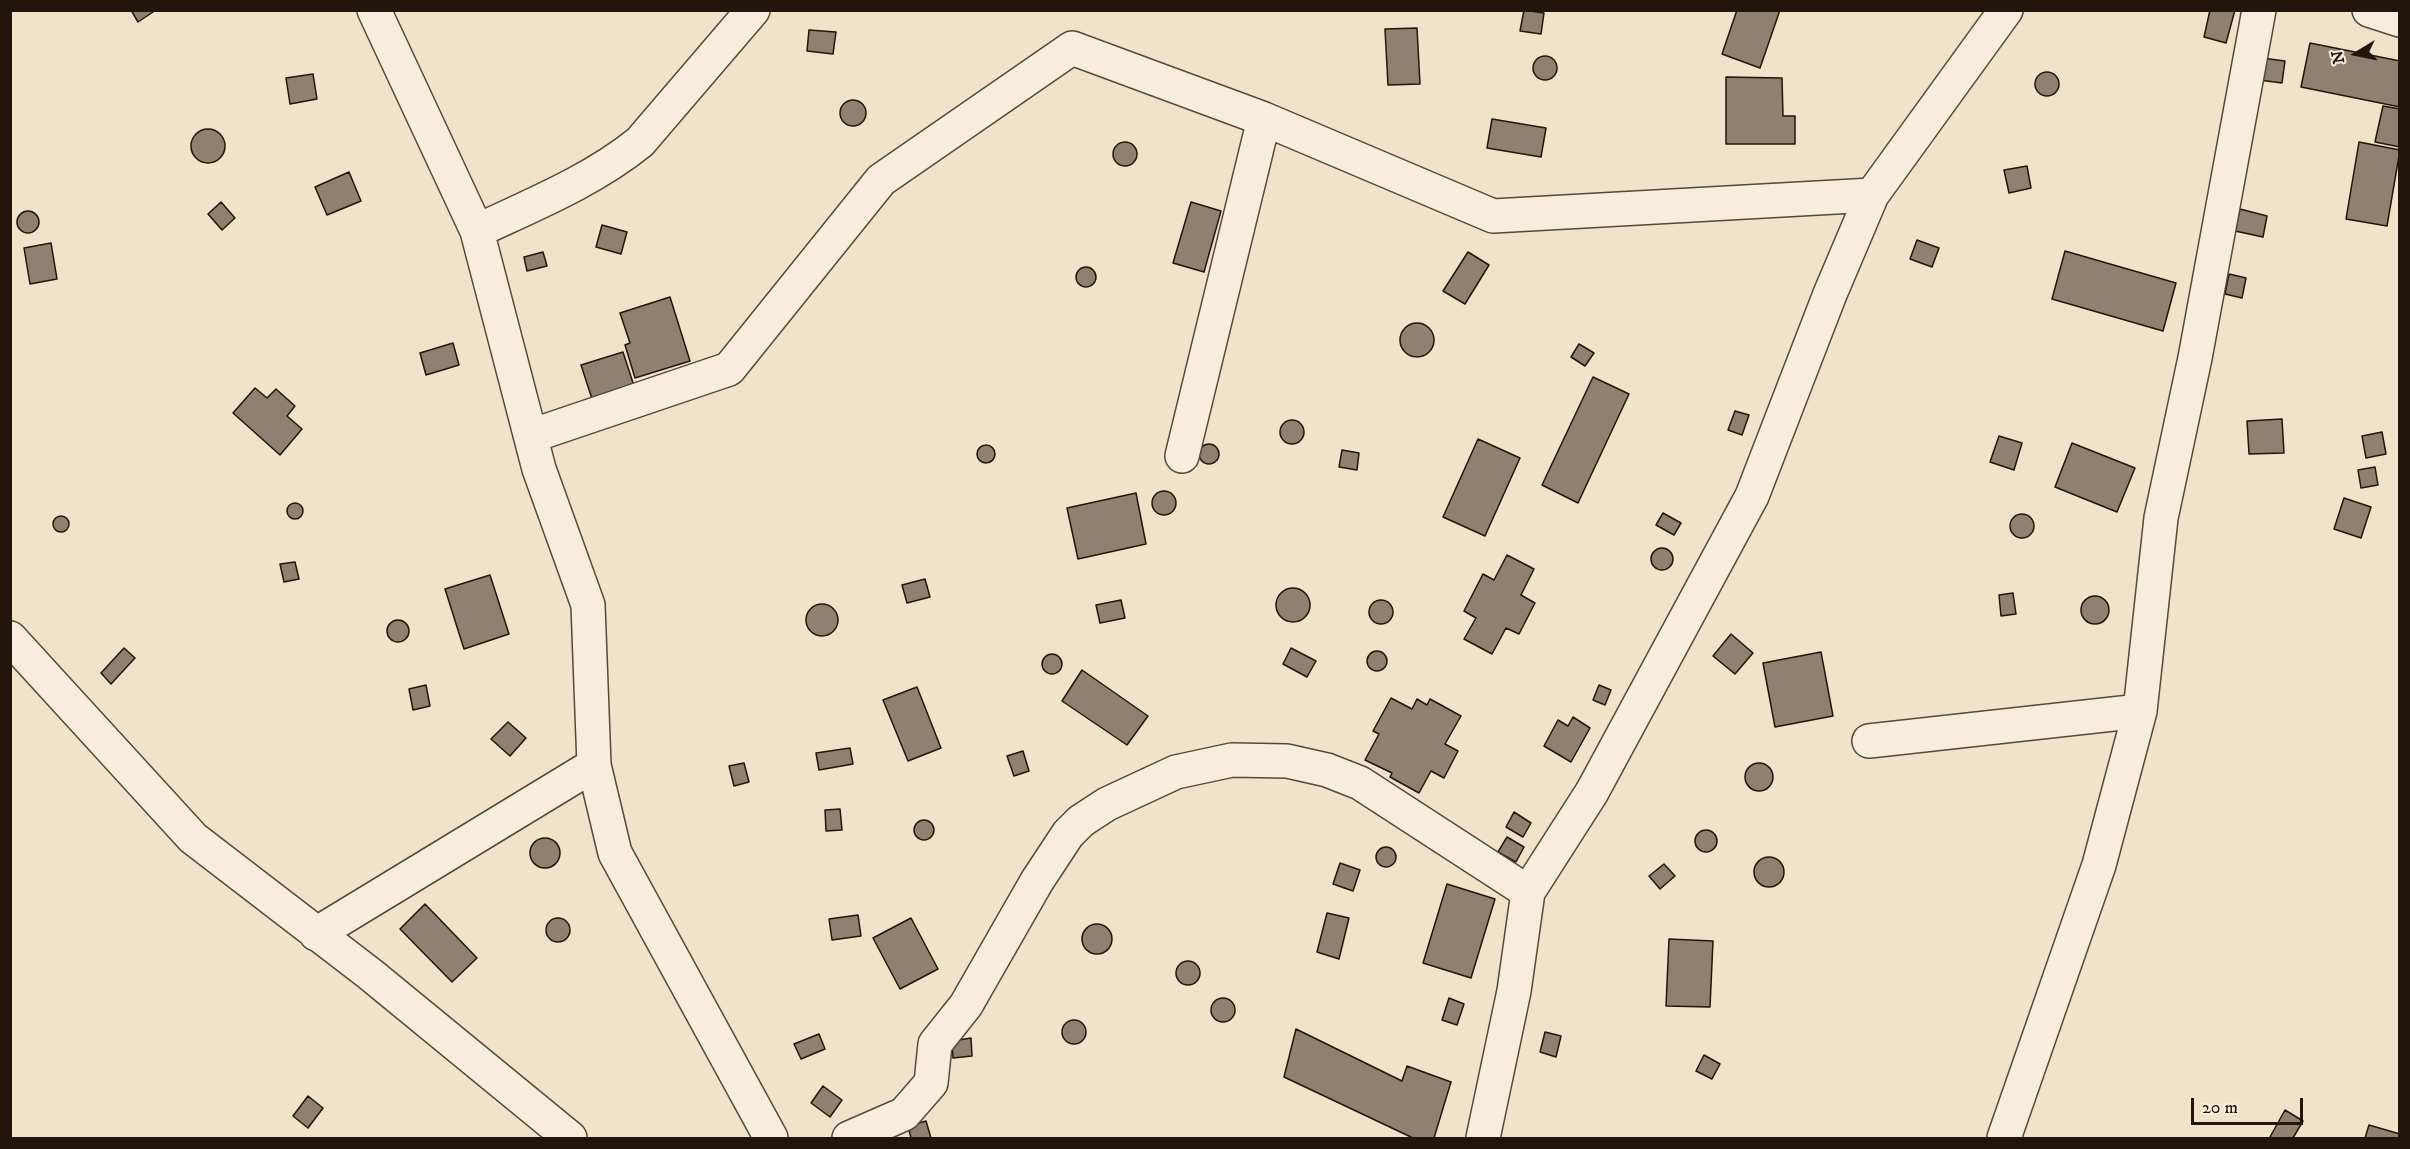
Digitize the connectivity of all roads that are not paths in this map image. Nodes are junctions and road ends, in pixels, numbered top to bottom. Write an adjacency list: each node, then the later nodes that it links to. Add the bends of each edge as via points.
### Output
1 (374, 10): 9 (street)
2 (753, 10): 9 (street, via 640,142 621,158)
3 (2006, 10): 8 (street)
4 (2259, 10): 13 (street, via 2161,518)
5 (2369, 10): 6 (street)
6 (2400, 20)
7 (1264, 119): 8 (street, via 1493,216); 10 (street, via 1072,48 881,180 729,369); 11 (street)
8 (1872, 195): 16 (street, via 1752,496 1592,792)
9 (477, 231): 10 (street)
10 (531, 436): 15 (street, via 588,605)
11 (1182, 456)
12 (10, 638): 17 (street, via 193,838)
13 (2140, 711): 14 (street); 22 (street, via 2099,865)
14 (1869, 741)
15 (594, 765): 17 (street); 19 (street, via 615,853)
16 (1528, 892): 20 (street, via 1360,783 1327,770 1287,761 1232,760 1176,772 1107,804 1081,820 1068,834 1037,880 966,1005 935,1044 931,1083 904,1114); 21 (street, via 1514,992)
17 (316, 934): 18 (street)
18 (570, 1138)
19 (771, 1138)
20 (849, 1138)
21 (1483, 1138)
22 (2004, 1138)

